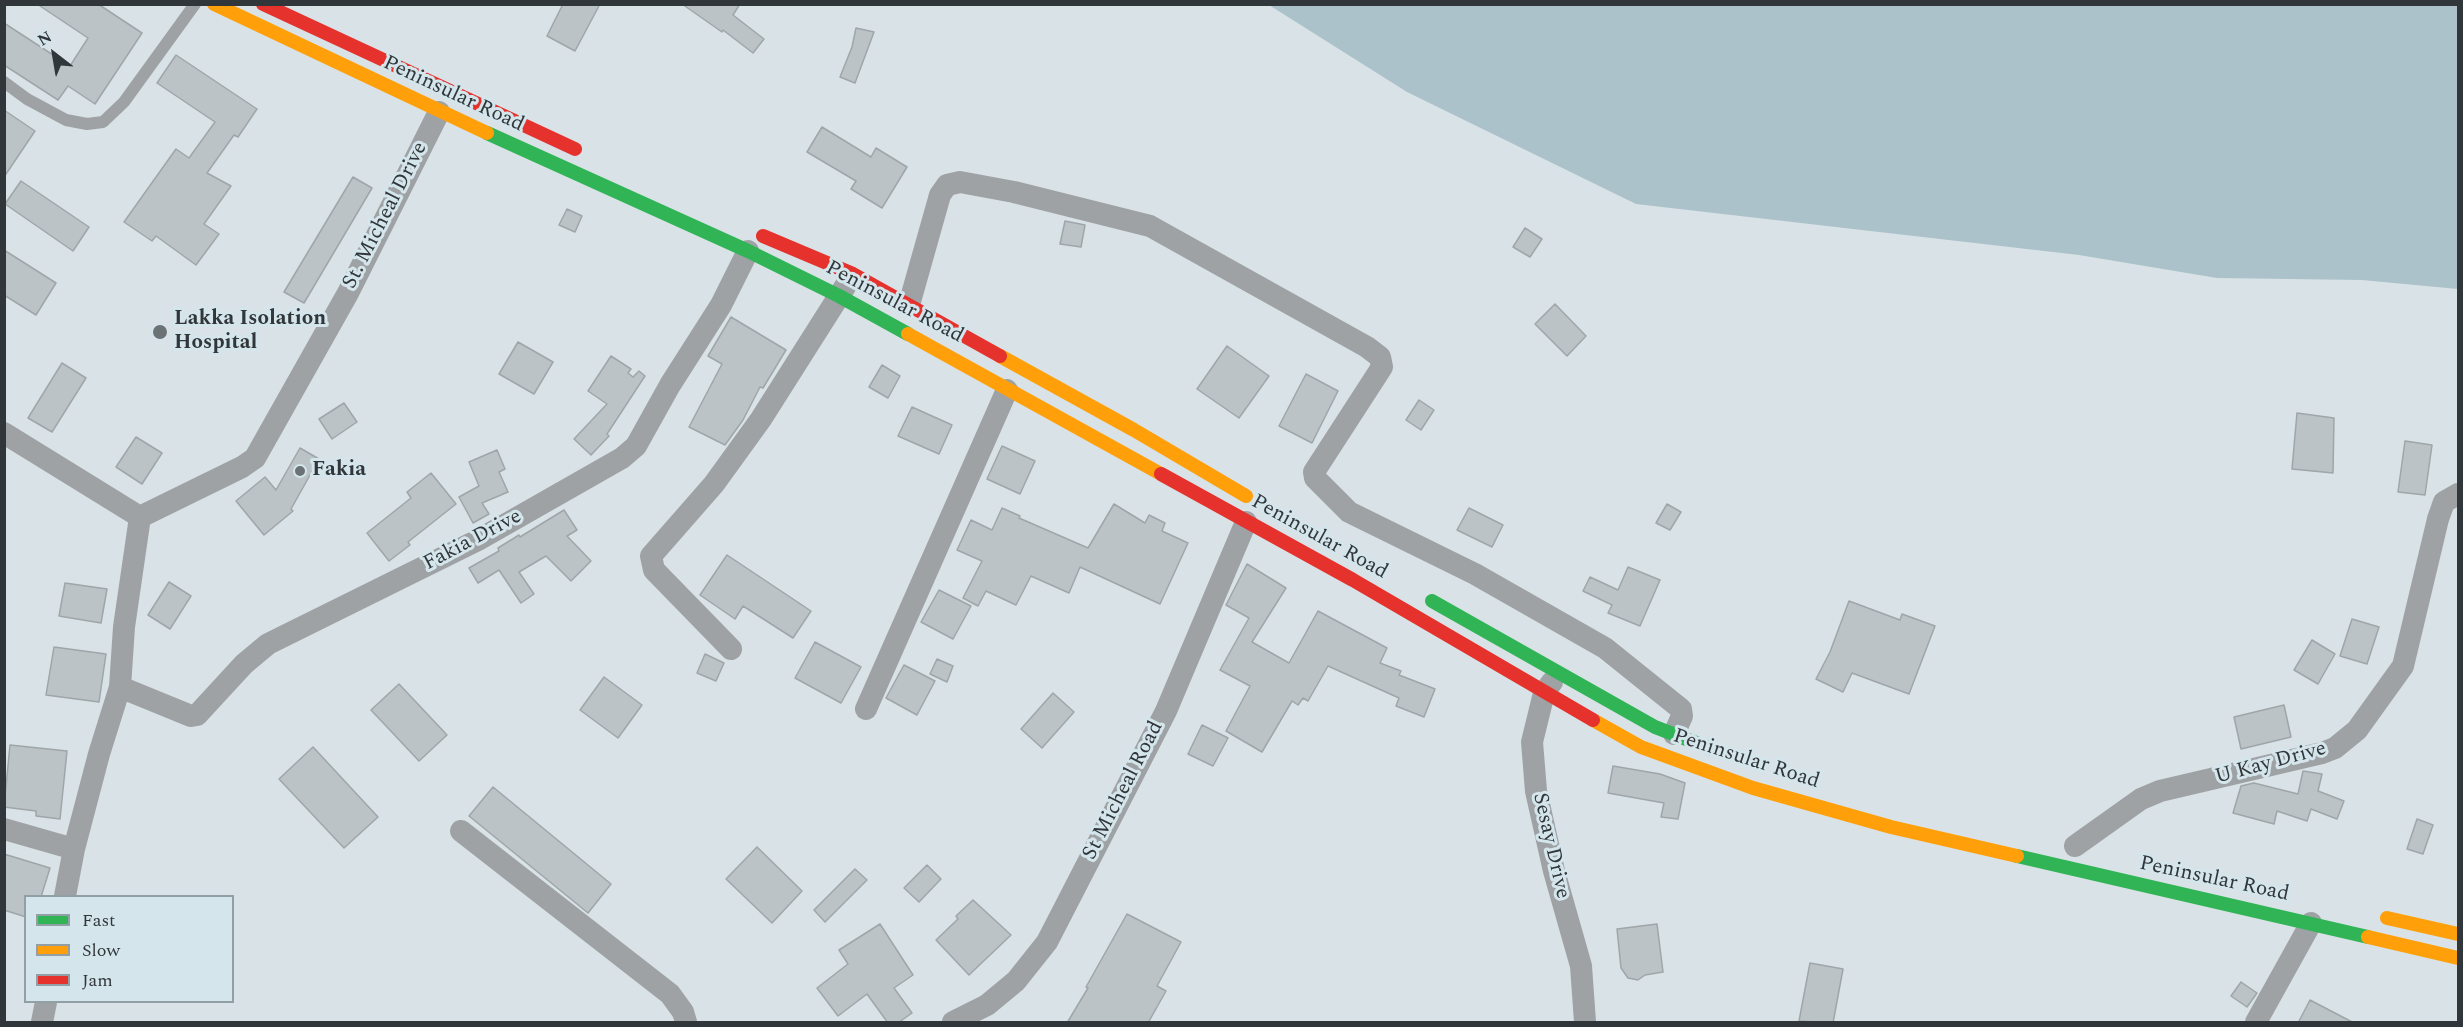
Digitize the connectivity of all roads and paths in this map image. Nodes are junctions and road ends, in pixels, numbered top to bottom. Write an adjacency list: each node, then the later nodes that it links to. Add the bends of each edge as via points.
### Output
1 (195, 4): 4 (lane, via 124,102 103,122 66,120)
2 (214, 4): 5 (main road, Peninsular Road)
3 (263, 4): 6 (main road, Peninsular Road)
4 (4, 82)
5 (439, 112): 7 (main road, Peninsular Road); 15 (street, St. Micheal Drive, via 348,293 255,458)
6 (589, 156)
7 (751, 242): 8 (main road, Peninsular Road); 9 (main road, Peninsular Road); 20 (street, Fakia Drive, via 721,305 636,446 622,458 478,540 268,644 197,715)
8 (853, 274): 9 (street); 10 (main road, Peninsular Road)
9 (839, 296): 11 (main road, Peninsular Road); 18 (street, via 748,438 651,556 654,570)
10 (909, 305): 14 (main road, Peninsular Road); 23 (street, via 940,195 947,185 960,182 1150,226 1367,347 1380,357 1382,367 1314,472 1315,478 1349,512 1475,574 1605,648 1681,709)
11 (1007, 390): 16 (main road, Peninsular Road); 22 (street)
12 (4, 433): 15 (street)
13 (2458, 494): 27 (street, U Kay Drive, via 2444,502 2438,519 2403,666 2357,730 2322,753 2160,791)
14 (1261, 505)
15 (140, 517): 20 (street, via 124,627)
16 (1246, 522): 21 (main road, Peninsular Road); 38 (street, St Micheal Road, via 1166,711 1047,942 1016,981 987,1005)
17 (1422, 595): 19 (main road, Peninsular Road)
18 (730, 649)
19 (1557, 674): 21 (street, Sesay Drive); 23 (main road, Peninsular Road)
20 (120, 687): 28 (street)
21 (1544, 693): 32 (main road, Peninsular Road, via 1641,747 1753,788 1902,829); 39 (street, Sesay Drive, via 1532,742 1536,791 1581,966)
22 (866, 709)
23 (1674, 734): 24 (main road, Peninsular Road)
24 (1725, 754)
25 (4, 829): 28 (street)
26 (461, 831): 37 (street, via 670,994)
27 (2070, 845): 29 (main road)
28 (74, 849): 30 (street)
29 (2097, 851)
30 (65, 895)
31 (2378, 916): 33 (main road)
32 (2311, 923): 34 (main road, Peninsular Road); 40 (street)
33 (2458, 934)
34 (2458, 958)
35 (46, 1003): 36 (street)
36 (42, 1023)
37 (686, 1023)
38 (953, 1023)
39 (1585, 1023)
40 (2256, 1023)

